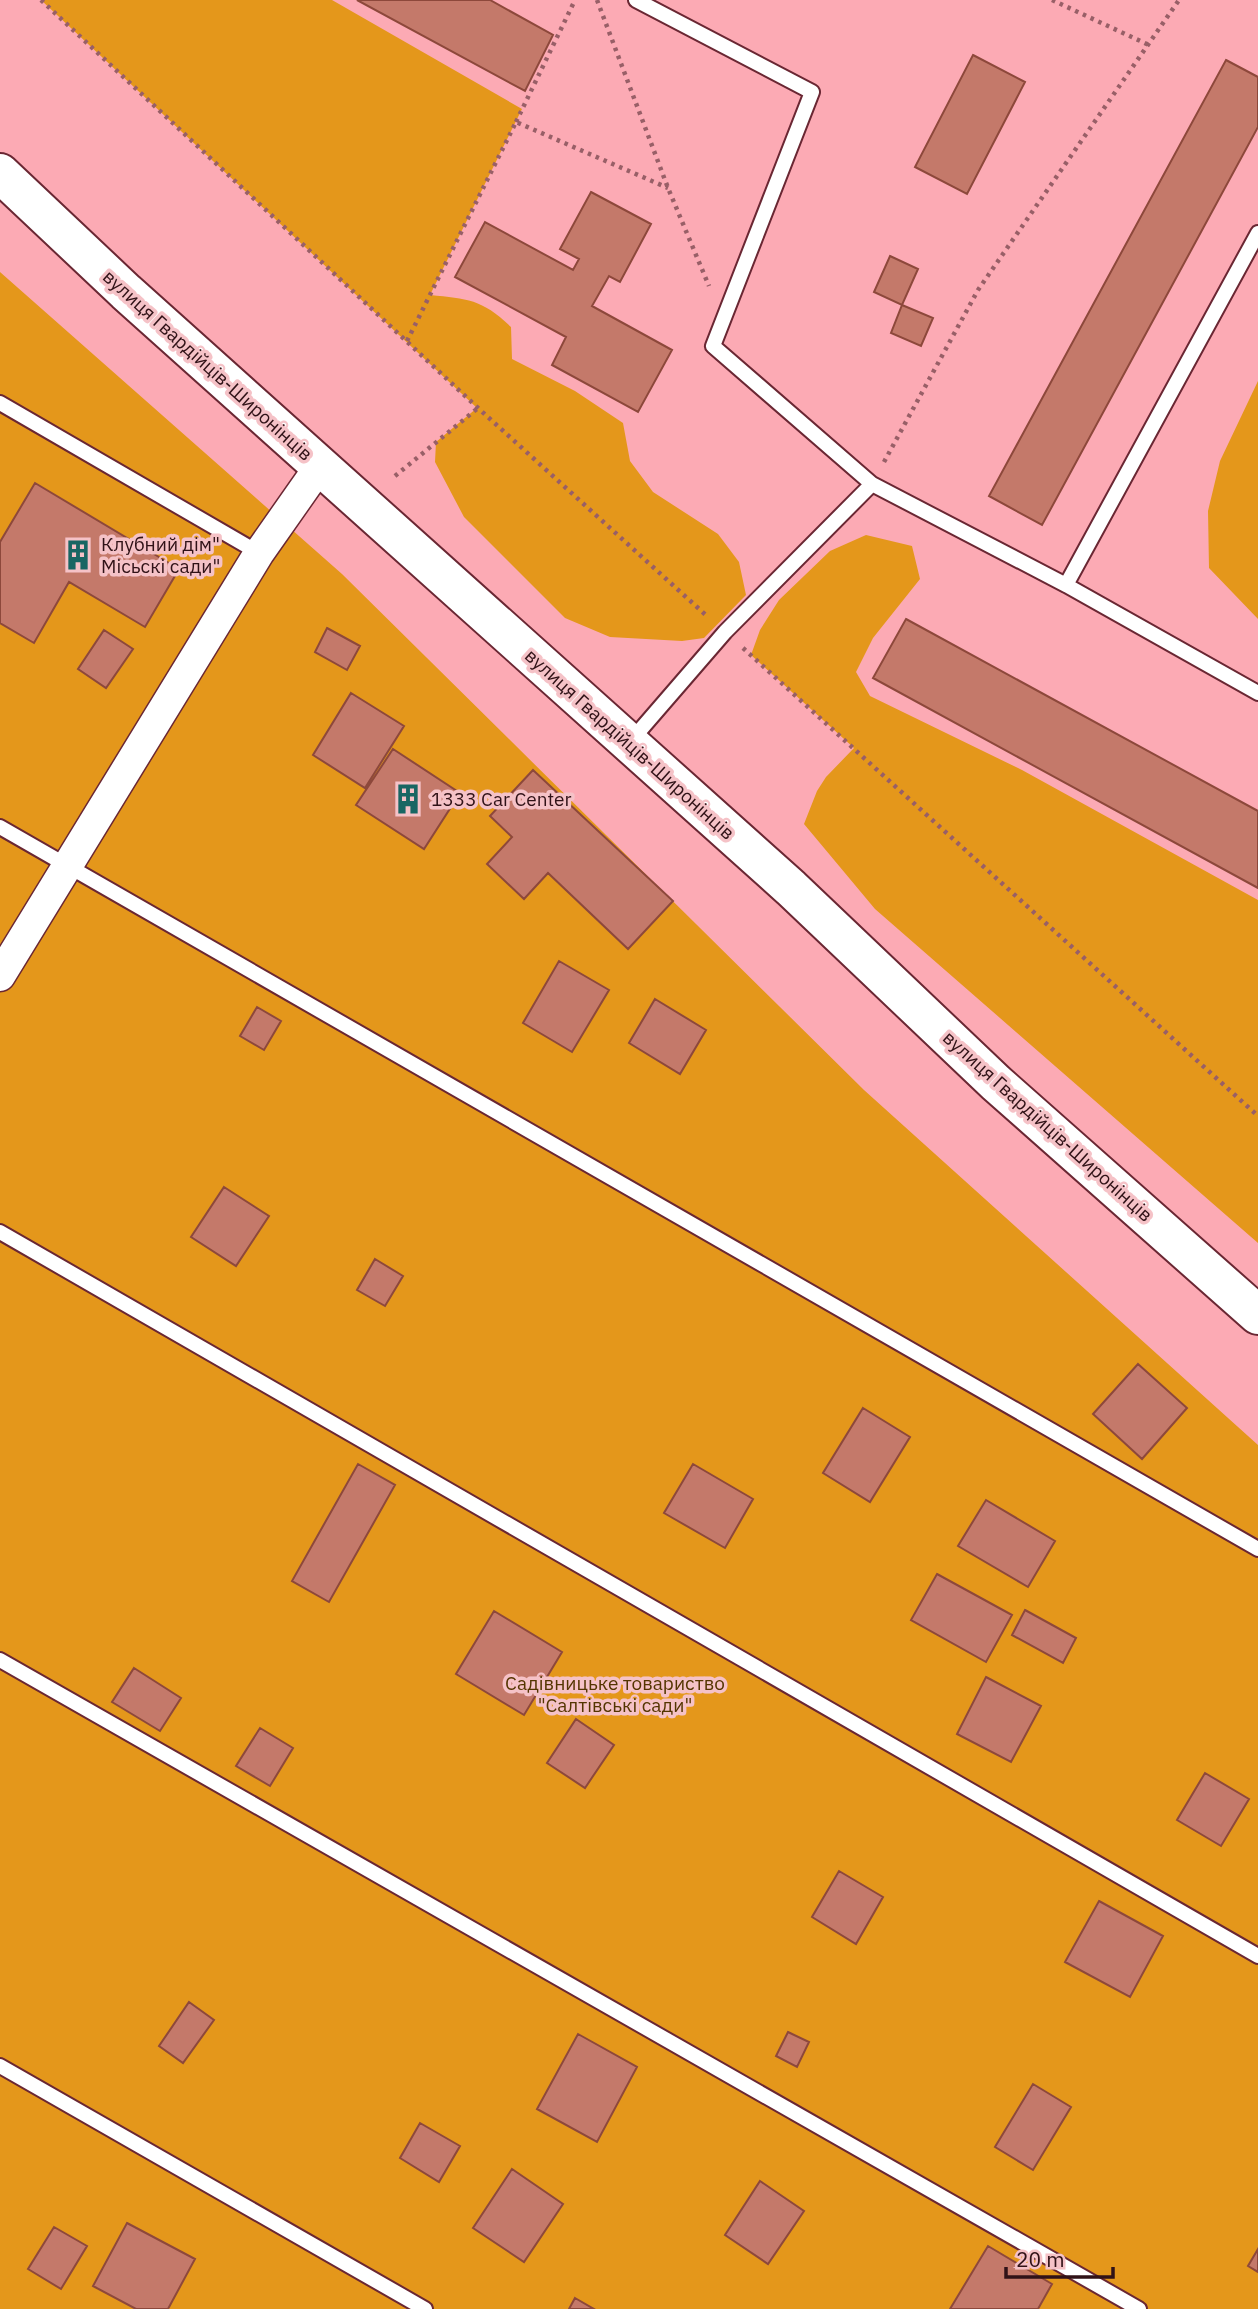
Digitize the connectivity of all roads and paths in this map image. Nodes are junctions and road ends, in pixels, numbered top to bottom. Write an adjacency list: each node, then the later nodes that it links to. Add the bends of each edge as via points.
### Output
1 (41, 0): 13 (path)
2 (575, 0): 8 (path)
3 (597, 0): 10 (path)
4 (636, 0): 12 (lane, via 812,92)
5 (1052, 0): 7 (path)
6 (1179, 0): 7 (path)
7 (1149, 45): 18 (path, via 978,290)
8 (516, 122): 10 (path); 13 (path)
9 (0, 173): 16 (main road, вулиця Гвардійців-Широнінців)
10 (668, 188): 12 (path)
11 (1258, 233): 20 (lane)
12 (723, 319): 18 (lane, via 713,346)
13 (407, 341): 15 (path)
14 (0, 403): 19 (lane)
15 (478, 408): 17 (path); 21 (path)
16 (320, 466): 19 (street); 23 (main road, вулиця Гвардійців-Широнінців)
17 (395, 476)
18 (872, 484): 20 (lane); 21 (lane)
19 (260, 553): 25 (street)
20 (1066, 585): 22 (lane)
21 (725, 632): 23 (lane); 27 (path)
22 (1258, 693)
23 (628, 743): 29 (main road, вулиця Гвардійців-Широнінців, via 791,888 996,1083)
24 (0, 827): 25 (lane)
25 (68, 865): 26 (street); 30 (lane)
26 (0, 976)
27 (1258, 1116)
28 (0, 1232): 32 (lane)
29 (1258, 1315)
30 (1258, 1549)
31 (0, 1660): 35 (lane)
32 (1258, 1956)
33 (0, 2066): 34 (lane)
34 (425, 2309)
35 (1139, 2309)

